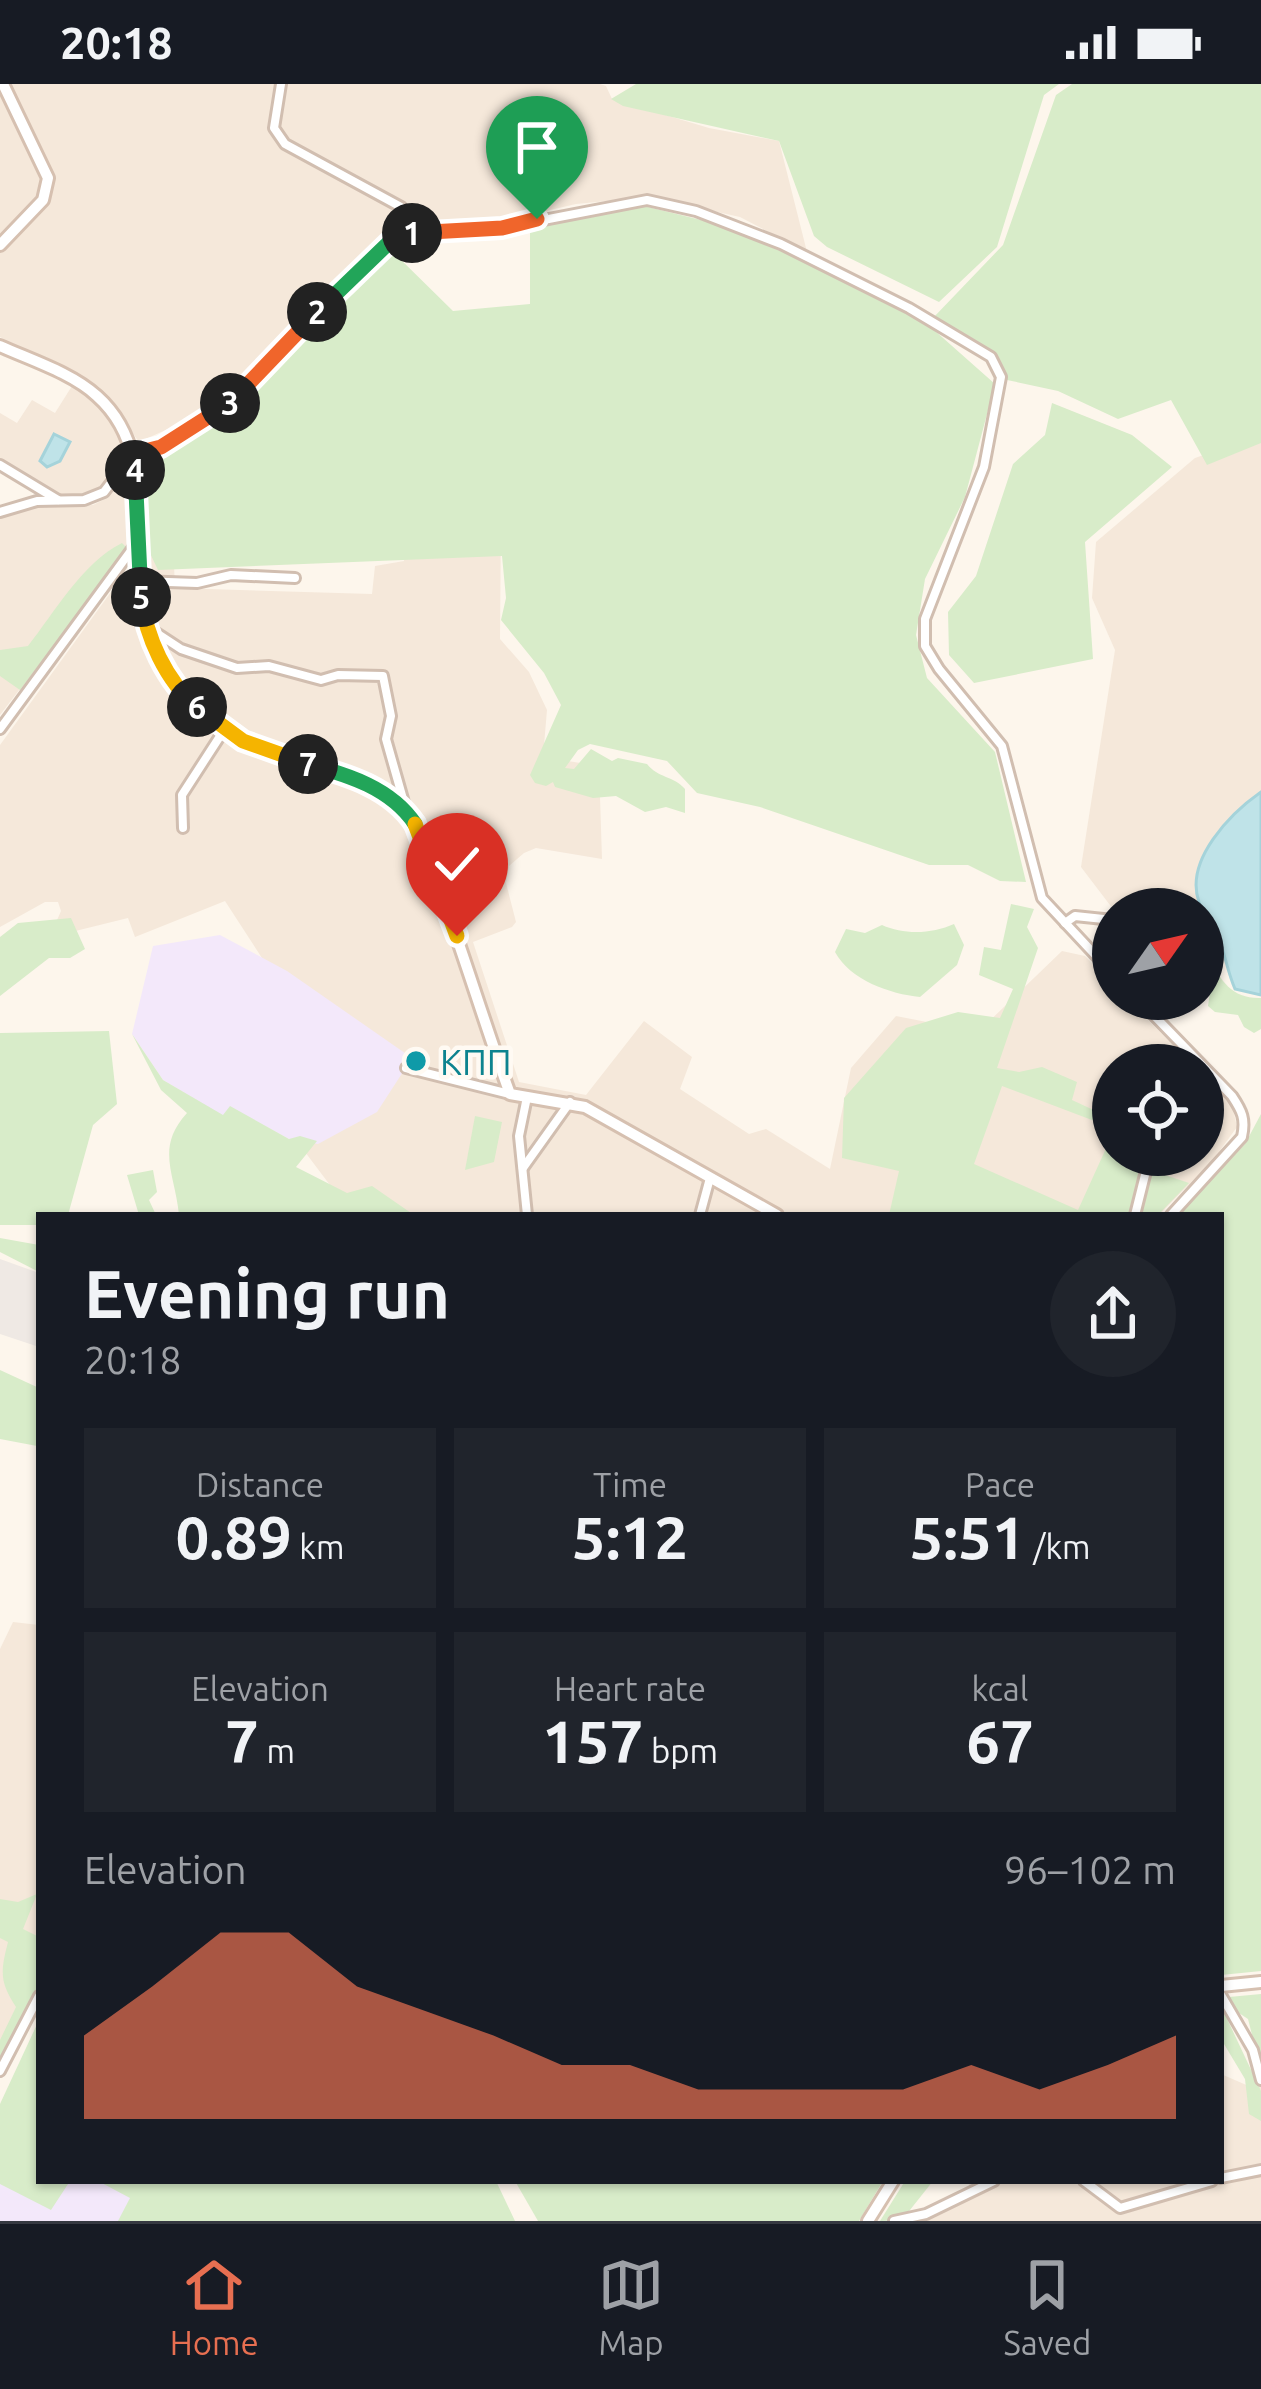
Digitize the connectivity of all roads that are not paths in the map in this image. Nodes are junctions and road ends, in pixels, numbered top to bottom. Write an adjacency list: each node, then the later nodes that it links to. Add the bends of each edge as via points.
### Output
1 (3, 84): 4 (street, via 47,178 43,200)
2 (281, 84): 3 (street, via 274,128 285,145 400,207)
3 (400, 232): 6 (street, via 234,400 161,447); 19 (street, via 502,228 647,200 781,244 991,357 1001,377 984,466 925,620 926,646 1002,746 1037,886)
4 (0, 245)
5 (0, 346): 6 (street, via 100,398)
6 (133, 454): 8 (street, via 96,497); 10 (street)
7 (0, 465): 8 (street)
8 (59, 500): 9 (street)
9 (0, 512)
10 (139, 540): 12 (street); 14 (street)
11 (295, 578): 12 (street)
12 (139, 581): 13 (street)
13 (148, 627): 15 (street, via 182,695); 16 (street, via 181,650 237,668 269,666 321,680 382,676 391,716 386,739)
14 (0, 729)
15 (224, 730): 16 (street, via 361,780); 17 (street, via 182,795)
16 (411, 818): 23 (street)
17 (183, 828)
18 (1092, 918): 19 (street)
19 (1065, 923): 20 (street)
20 (1092, 952)
21 (1158, 1020): 33 (street, via 1232,1096 1245,1125)
22 (406, 1068): 23 (street)
23 (510, 1094): 24 (street)
24 (527, 1095): 25 (street); 26 (street)
25 (570, 1102): 26 (street); 28 (street)
26 (521, 1169): 29 (street)
27 (1145, 1176): 32 (street)
28 (710, 1178): 30 (street); 31 (street)
29 (527, 1212)
30 (701, 1212)
31 (772, 1212)
32 (1136, 1212)
33 (1174, 1212)
34 (1261, 1982): 35 (street)
35 (1224, 1986)
36 (1224, 2001): 39 (street)
37 (36, 2002): 38 (street)
38 (0, 2071)
39 (1261, 2080)
40 (1261, 2170): 41 (street)
41 (1224, 2177)
42 (891, 2184): 46 (street)
43 (988, 2184): 47 (street)
44 (1088, 2184): 45 (street, via 1120,2208)
45 (1204, 2184)
46 (868, 2221)
47 (894, 2221)

